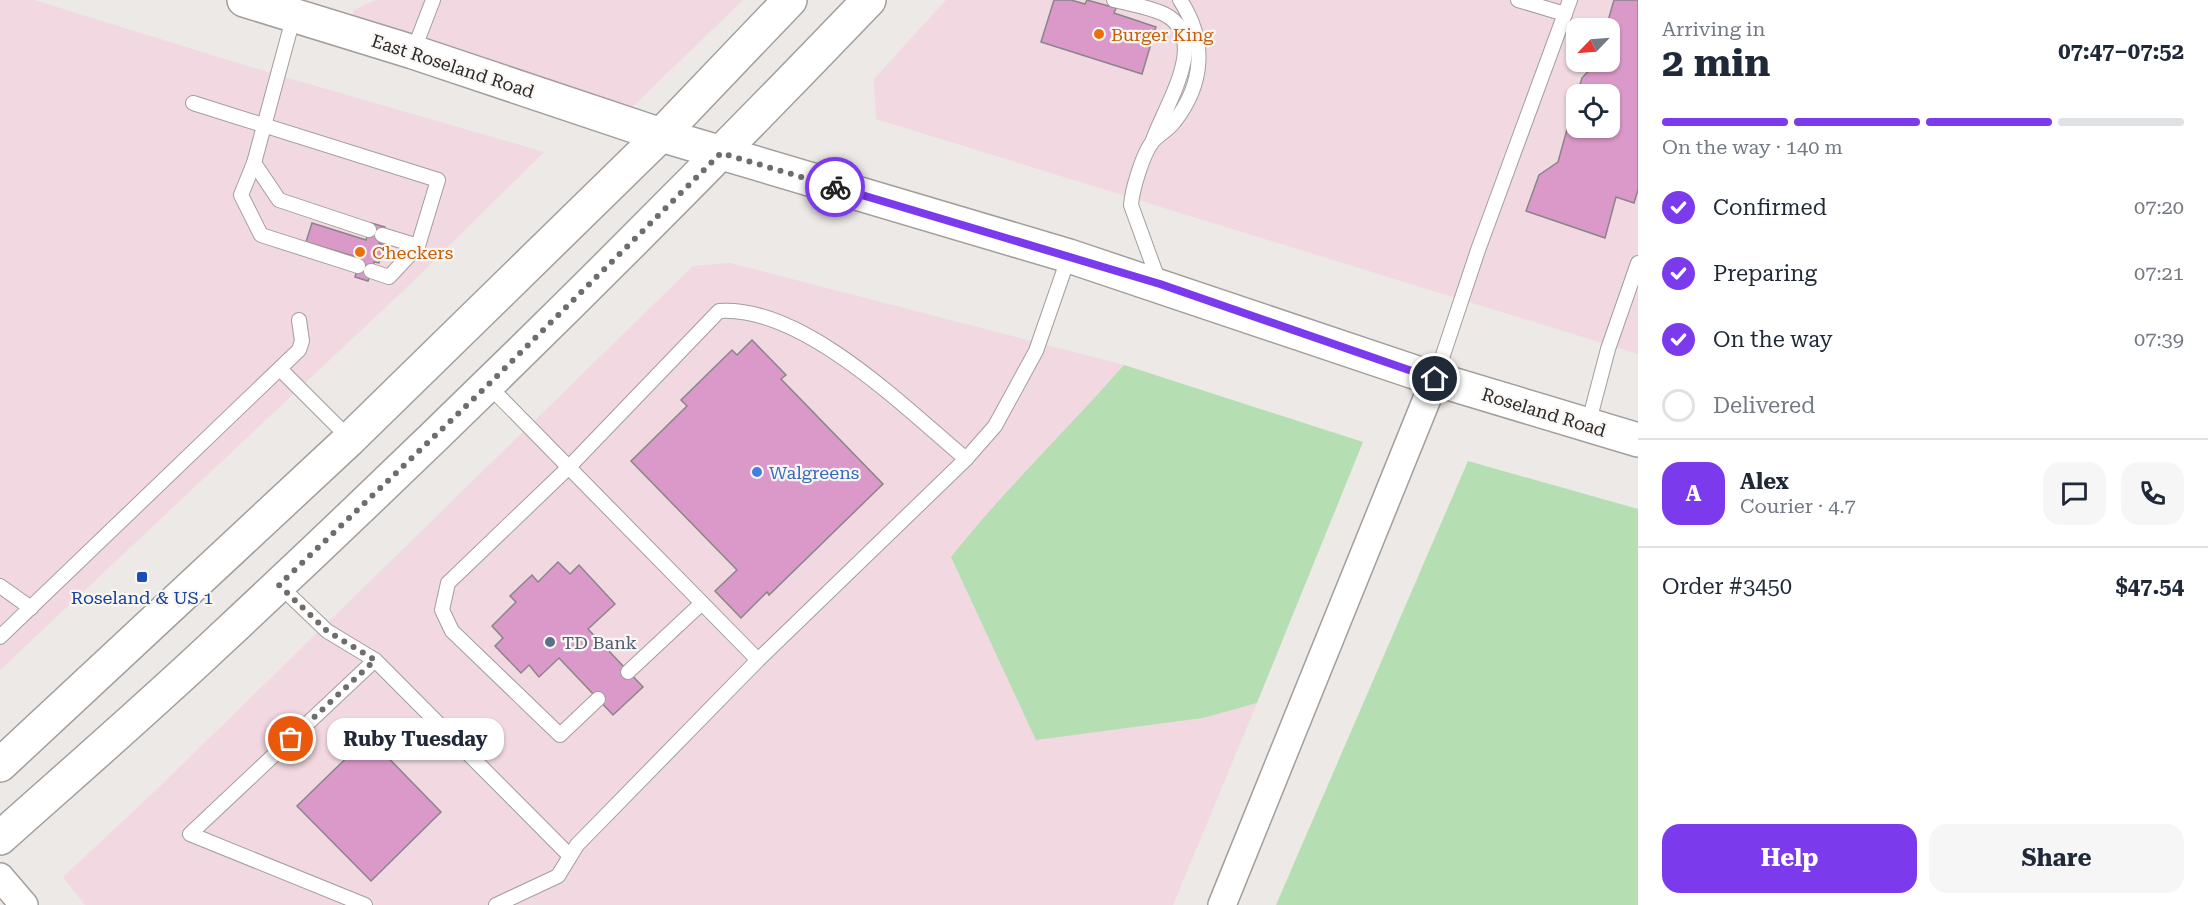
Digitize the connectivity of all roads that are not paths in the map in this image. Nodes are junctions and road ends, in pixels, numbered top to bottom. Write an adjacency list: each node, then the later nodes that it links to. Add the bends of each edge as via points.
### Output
1 (244, 0): 10 (main road, East Roseland Road)
2 (433, 0): 11 (lane)
3 (790, 0): 14 (main road)
4 (869, 0): 16 (main road)
5 (1114, 0): 15 (lane, via 1163,14 1174,21 1183,35 1186,48 1177,91 1162,114)
6 (1180, 0): 15 (lane, via 1198,34 1200,64 1184,107 1173,124)
7 (1518, 0): 9 (lane)
8 (1570, 0): 9 (lane)
9 (1565, 14): 24 (lane)
10 (294, 15): 11 (main road, East Roseland Road); 13 (lane)
11 (413, 52): 14 (main road, East Roseland Road)
12 (193, 104): 13 (lane)
13 (264, 126): 17 (lane); 18 (lane, via 438,180)
14 (661, 135): 16 (main road, Roseland Road); 27 (main road)
15 (1152, 142): 21 (lane, via 1132,193 1131,206)
16 (721, 153): 19 (main road, Roseland Road); 25 (main road)
17 (254, 163): 18 (lane, via 279,200); 18 (lane, via 241,195 261,235 389,276)
18 (418, 246)
19 (1070, 256): 21 (main road, Roseland Road); 29 (lane, via 1035,351 995,426)
20 (1638, 263): 26 (lane, via 1608,349)
21 (1160, 284): 24 (main road, Roseland Road)
22 (299, 320): 23 (lane, via 302,341)
23 (280, 369): 27 (lane); 34 (lane)
24 (1435, 379): 26 (main road, Roseland Road); 47 (street)
25 (488, 385): 30 (lane); 31 (main road)
26 (1588, 425): 28 (main road, Roseland Road)
27 (350, 439): 40 (main road)
28 (1638, 440)
29 (966, 459): 30 (lane, via 834,351 781,324 740,310 719,311); 37 (lane)
30 (568, 467): 33 (lane); 39 (lane, via 448,583 442,610 452,631 560,735)
31 (279, 585): 36 (lane, via 327,631); 41 (main road)
32 (0, 586): 34 (lane)
33 (702, 603): 37 (lane); 38 (lane)
34 (31, 608): 35 (lane)
35 (0, 637)
36 (375, 660): 42 (lane); 45 (lane, via 190,834)
37 (758, 660): 42 (lane)
38 (628, 672)
39 (598, 699)
40 (1, 766)
41 (0, 838)
42 (570, 856): 46 (lane, via 558,876)
43 (0, 877): 44 (street)
44 (24, 905)
45 (365, 905)
46 (496, 905)
47 (1221, 905)

